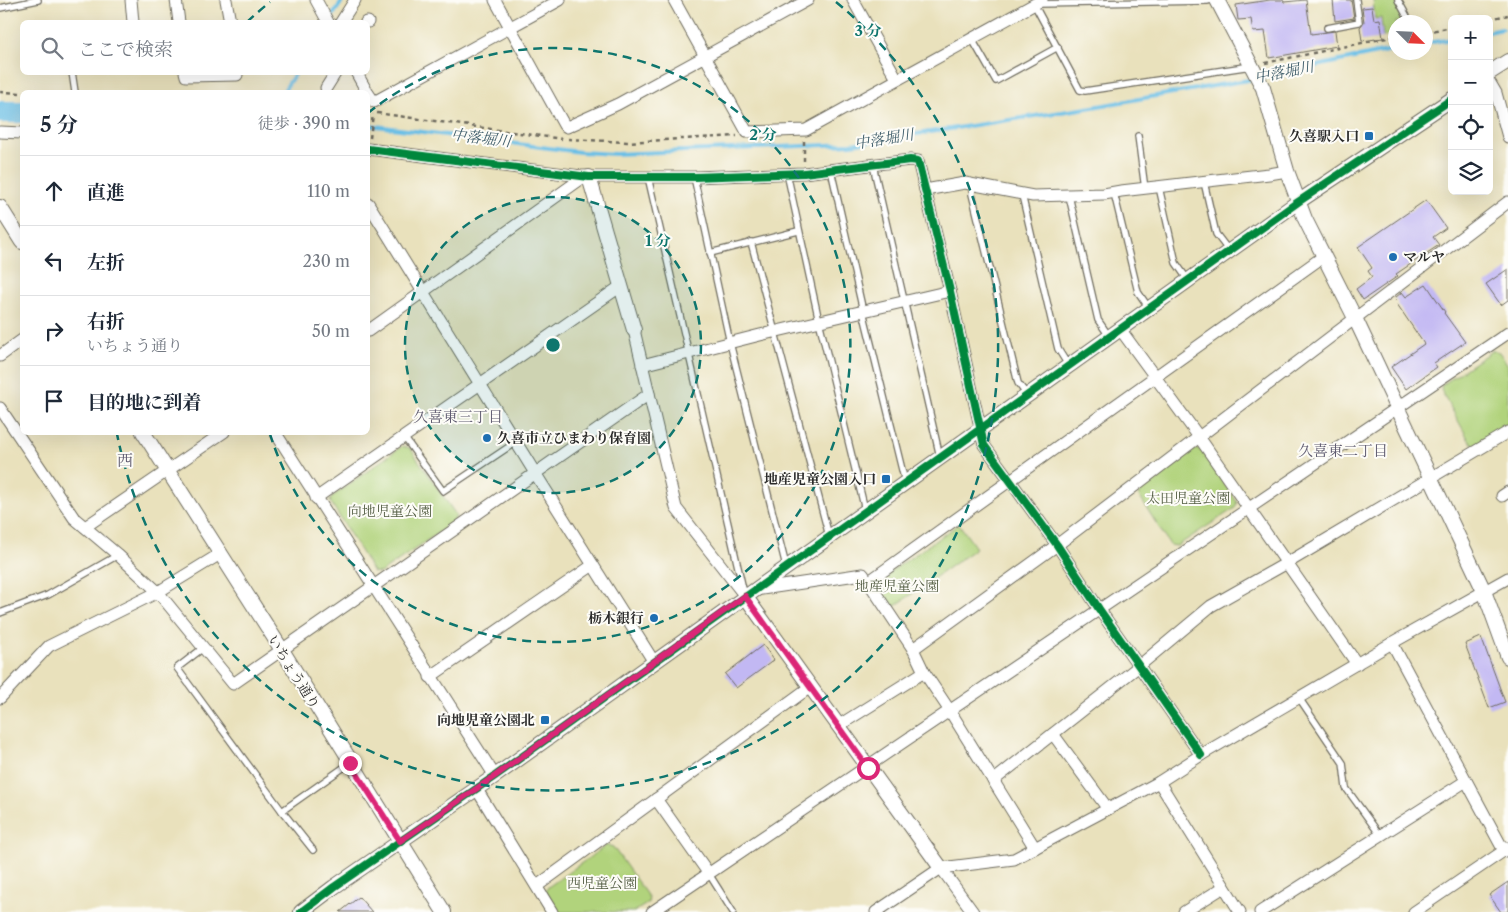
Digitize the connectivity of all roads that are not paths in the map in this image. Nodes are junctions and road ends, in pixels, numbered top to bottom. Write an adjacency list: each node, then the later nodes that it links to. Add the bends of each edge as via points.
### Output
1 (38, 0): 17 (lane)
2 (131, 0): 19 (street)
3 (176, 0): 20 (street)
4 (226, 0): 21 (street)
5 (316, 0): 22 (street)
6 (355, 0): 23 (street)
7 (495, 0): 24 (street)
8 (560, 0): 24 (street)
9 (674, 0): 28 (street)
10 (808, 0): 28 (street)
11 (853, 0): 37 (street)
12 (1211, 0): 16 (lane, via 1058,5)
13 (1217, 0): 30 (street)
14 (1356, 0): 25 (lane, via 1359,22)
15 (1398, 0): 18 (lane)
16 (1036, 1): 26 (street); 27 (lane)
17 (0, 8)
18 (1406, 15)
19 (134, 20)
20 (179, 20)
21 (230, 20)
22 (326, 20)
23 (342, 20)
24 (510, 28): 28 (street, via 567,127 618,104); 42 (street, via 374,102)
25 (1328, 28)
26 (972, 39): 27 (lane, via 996,81); 37 (street)
27 (1058, 47): 30 (lane, via 1080,90 1085,92)
28 (705, 57): 37 (street, via 747,132 806,130)
29 (1508, 61): 31 (street)
30 (1252, 67): 51 (street, via 1263,88)
31 (1493, 71)
32 (72, 75): 40 (lane)
33 (186, 75): 34 (street)
34 (237, 75)
35 (334, 75): 38 (street)
36 (358, 75): 41 (street)
37 (897, 79)
38 (326, 88)
39 (1493, 88): 47 (street)
40 (75, 90)
41 (365, 90)
42 (370, 97)
43 (1448, 102): 64 (street)
44 (0, 132): 45 (street)
45 (20, 133)
46 (1138, 136): 59 (lane)
47 (1508, 137)
48 (370, 144): 53 (street)
49 (873, 165): 50 (street); 60 (street, via 918,161); 78 (lane)
50 (831, 170): 52 (street); 80 (lane)
51 (1287, 171): 56 (street); 64 (street)
52 (787, 173): 55 (street); 68 (lane)
53 (587, 176): 54 (street); 75 (street); 77 (street)
54 (648, 177): 55 (street); 90 (lane)
55 (694, 177): 72 (lane)
56 (1204, 182): 58 (street); 71 (lane, via 1216,234)
57 (973, 183): 60 (street); 62 (street); 97 (lane, via 972,194 1018,383)
58 (1159, 187): 59 (street); 74 (lane, via 1176,263)
59 (1145, 189): 61 (street)
60 (925, 190): 76 (street)
61 (1114, 193): 63 (street); 79 (lane, via 1138,292)
62 (1022, 195): 63 (street); 93 (lane, via 1058,349)
63 (1069, 196): 86 (lane, via 1098,320)
64 (1298, 202): 71 (street); 73 (street)
65 (1508, 202): 81 (street)
66 (0, 207): 69 (street)
67 (372, 220): 77 (street)
68 (798, 231): 70 (lane); 82 (lane)
69 (20, 239)
70 (752, 242): 72 (lane); 85 (lane)
71 (1229, 251): 74 (street)
72 (710, 253): 89 (lane)
73 (1324, 256): 81 (street); 94 (street)
74 (1188, 280): 79 (street)
75 (621, 286): 83 (street); 95 (street)
76 (950, 291): 78 (street); 100 (street)
77 (423, 292): 84 (street); 95 (street)
78 (905, 301): 80 (street); 108 (lane)
79 (1149, 308): 86 (street)
80 (863, 311): 82 (street); 113 (lane)
81 (1355, 318): 99 (street); 106 (street)
82 (819, 321): 85 (street); 116 (lane)
83 (634, 330): 92 (street)
84 (370, 331)
85 (774, 332): 89 (street); 118 (lane)
86 (1115, 332): 93 (street); 94 (street)
87 (1508, 333): 99 (street)
88 (20, 341): 91 (street)
89 (730, 342): 90 (street); 124 (lane)
90 (689, 353): 92 (street); 130 (lane)
91 (0, 356)
92 (642, 365): 96 (street)
93 (1069, 366): 97 (street)
94 (1156, 377): 106 (street); 112 (street)
95 (480, 383): 105 (street); 107 (street)
96 (649, 394): 110 (street); 130 (street, via 676,508)
97 (1027, 394): 100 (street)
98 (0, 408): 117 (street, via 74,518)
99 (1397, 408): 111 (street); 115 (street)
100 (980, 429): 108 (street); 112 (street, via 986,449)
101 (1508, 432): 111 (street)
102 (145, 435): 109 (street, いちょう通り)
103 (220, 435): 109 (street)
104 (277, 435): 114 (street)
105 (404, 436): 107 (lane, via 443,491); 114 (street)
106 (1199, 437): 115 (street); 119 (street)
107 (516, 442): 110 (street)
108 (940, 457): 113 (street)
109 (168, 472): 117 (street); 120 (street, いちょう通り)
110 (535, 473): 123 (street); 127 (street)
111 (1430, 478): 122 (street); 128 (street)
112 (1011, 480): 119 (street); 126 (street)
113 (905, 482): 116 (street)
114 (316, 498): 127 (street)
115 (1248, 509): 122 (street); 131 (street)
116 (865, 510): 118 (street)
117 (85, 528): 121 (street)
118 (829, 536): 124 (street)
119 (1057, 545): 131 (street); 135 (street)
120 (220, 554): 129 (street); 136 (street, いちょう通り)
121 (118, 555): 129 (street); 132 (lane, via 48,595)
122 (1287, 563): 139 (street); 140 (street, via 1211,606)
123 (593, 565): 138 (street); 142 (street)
124 (786, 566): 130 (street)
125 (1508, 578): 128 (street)
126 (868, 582): 130 (street, via 863,574); 135 (street)
127 (374, 587): 136 (street); 142 (street)
128 (1484, 591): 133 (street); 137 (street)
129 (158, 592): 134 (street); 144 (street, via 49,646)
130 (749, 593): 138 (street); 143 (street)
131 (1099, 609): 140 (street); 146 (street)
132 (0, 613)
133 (1392, 643): 139 (street); 154 (street)
134 (203, 648): 136 (street, via 233,684); 159 (lane, via 177,668)
135 (913, 649): 141 (street)
136 (282, 650): 150 (street, いちょう通り)
137 (1508, 657)
138 (654, 662): 152 (street)
139 (1357, 664): 145 (street)
140 (1139, 666): 148 (street); 149 (street)
141 (924, 672): 146 (street); 147 (street)
142 (430, 677): 152 (street)
143 (810, 687): 147 (street); 157 (street)
144 (0, 698)
145 (1299, 698): 149 (street); 160 (lane, via 1343,763 1346,788)
146 (950, 711): 151 (street); 153 (street)
147 (838, 726): 151 (street)
148 (1053, 734): 153 (street); 158 (street)
149 (1201, 755): 155 (street)
150 (350, 763): 159 (lane); 161 (street, いちょう通り)
151 (868, 768): 165 (street); 166 (street)
152 (495, 776): 156 (street)
153 (993, 781): 162 (street)
154 (1466, 781): 160 (street); 164 (street)
155 (1159, 782): 158 (street); 168 (street)
156 (476, 788): 161 (street); 167 (street)
157 (656, 799): 166 (street); 167 (street)
158 (1108, 809): 162 (street)
159 (282, 811): 163 (lane)
160 (1380, 835): 178 (street)
161 (400, 841): 170 (street); 171 (street, いちょう通り)
162 (1035, 848): 165 (street, via 1014,859)
163 (313, 850)
164 (1506, 850): 179 (street)
165 (941, 868): 174 (street); 175 (street)
166 (708, 874): 169 (street); 173 (lane)
167 (537, 886): 172 (street)
168 (1224, 887): 176 (street); 177 (street)
169 (659, 910)
170 (301, 912)
171 (444, 912)
172 (552, 912)
173 (733, 912)
174 (876, 912)
175 (972, 912)
176 (1184, 912)
177 (1240, 912)
178 (1260, 912)
179 (1414, 912)

